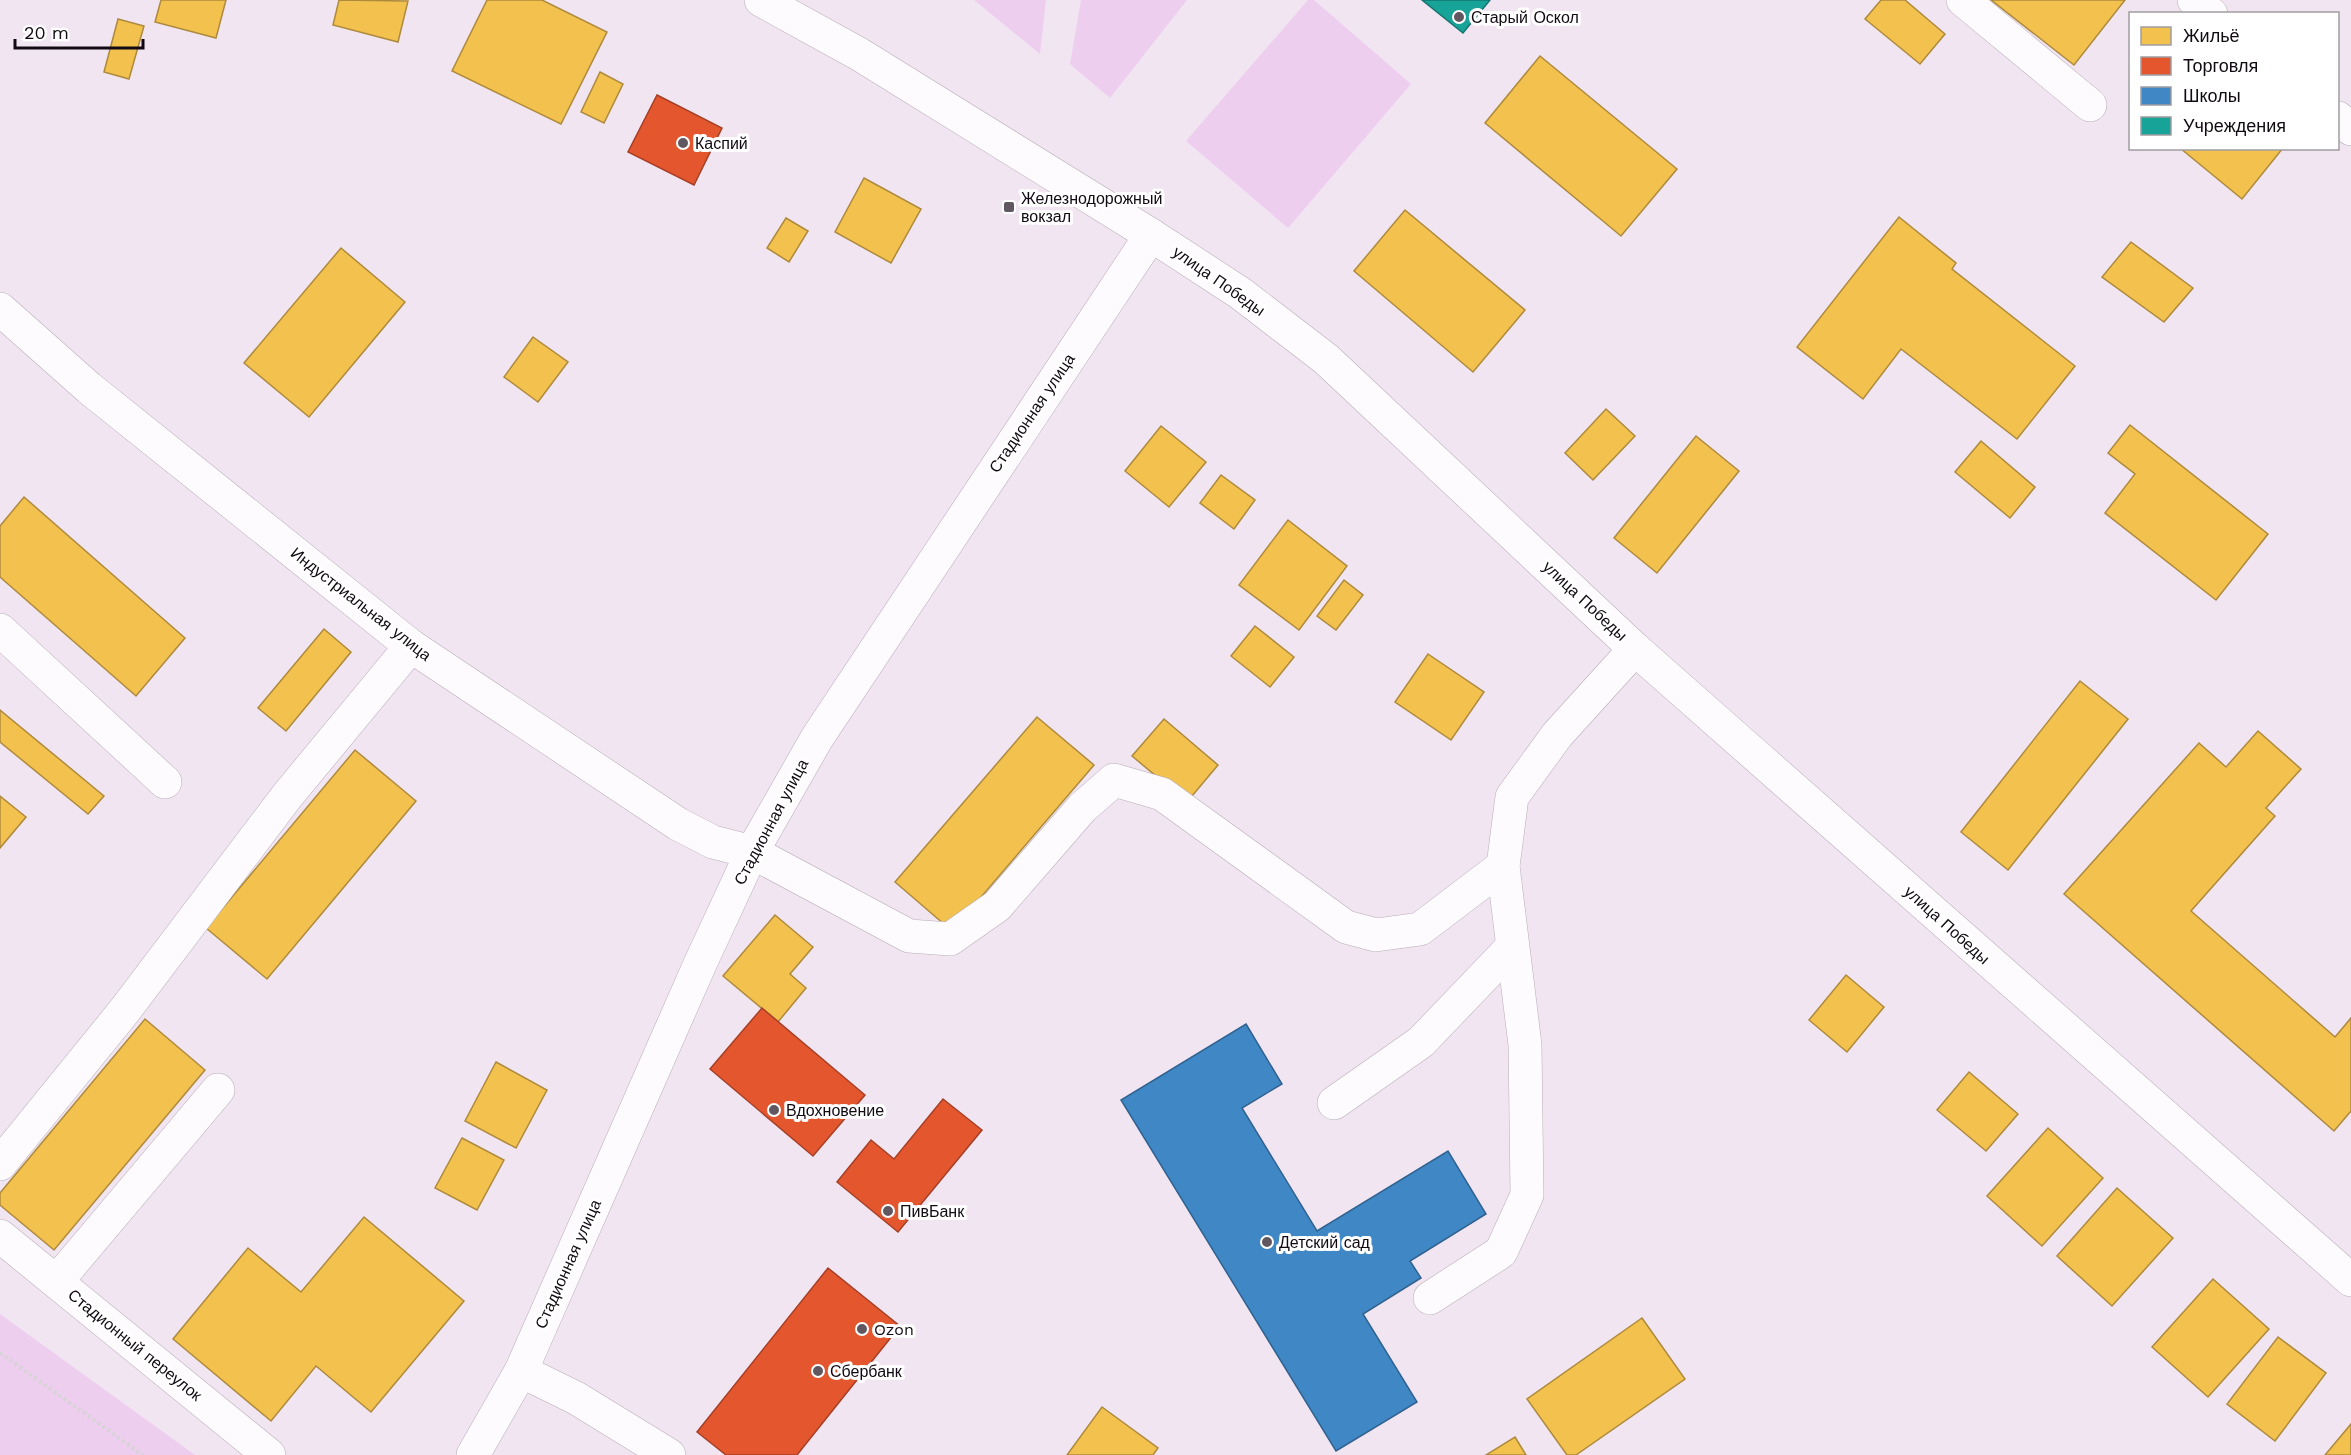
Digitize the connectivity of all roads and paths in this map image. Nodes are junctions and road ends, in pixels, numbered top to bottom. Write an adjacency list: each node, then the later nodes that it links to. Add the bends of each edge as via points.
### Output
1 (1963, 0): 5 (street)
2 (2194, 0): 4 (street)
3 (773, 3): 8 (street, улица Победы)
4 (2209, 12)
5 (2090, 105)
6 (2339, 119): 7 (street)
7 (2351, 129)
8 (1151, 235): 12 (street, улица Победы, via 1240,293 1326,359); 14 (street, Стадионная улица, via 817,738)
9 (0, 309): 11 (street, Индустриальная улица, via 89,388)
10 (0, 630): 13 (street)
11 (411, 646): 14 (street, Индустриальная улица, via 678,824 713,842); 19 (street, via 287,796 124,1010)
12 (1635, 648): 15 (street, via 1557,735 1512,797); 21 (street, улица Победы)
13 (165, 782)
14 (752, 852): 15 (street, Индустриальная улица, via 909,936 951,939 997,906 1082,808 1114,780 1162,794 1346,927 1376,935 1420,929); 25 (street, Стадионная улица)
15 (1503, 866): 16 (street)
16 (1512, 947): 18 (street, via 1421,1042); 23 (street, via 1525,1045 1527,1195 1501,1252)
17 (218, 1090): 22 (street)
18 (1334, 1102)
19 (0, 1164)
20 (0, 1236): 22 (street, Стадионный переулок)
21 (2351, 1280)
22 (57, 1281): 27 (street, Стадионный переулок)
23 (1430, 1298)
24 (0, 1353): 26 (path)
25 (521, 1371): 28 (street, Стадионная улица); 29 (street, via 576,1398)
26 (143, 1455)
27 (270, 1455)
28 (473, 1455)
29 (669, 1455)

